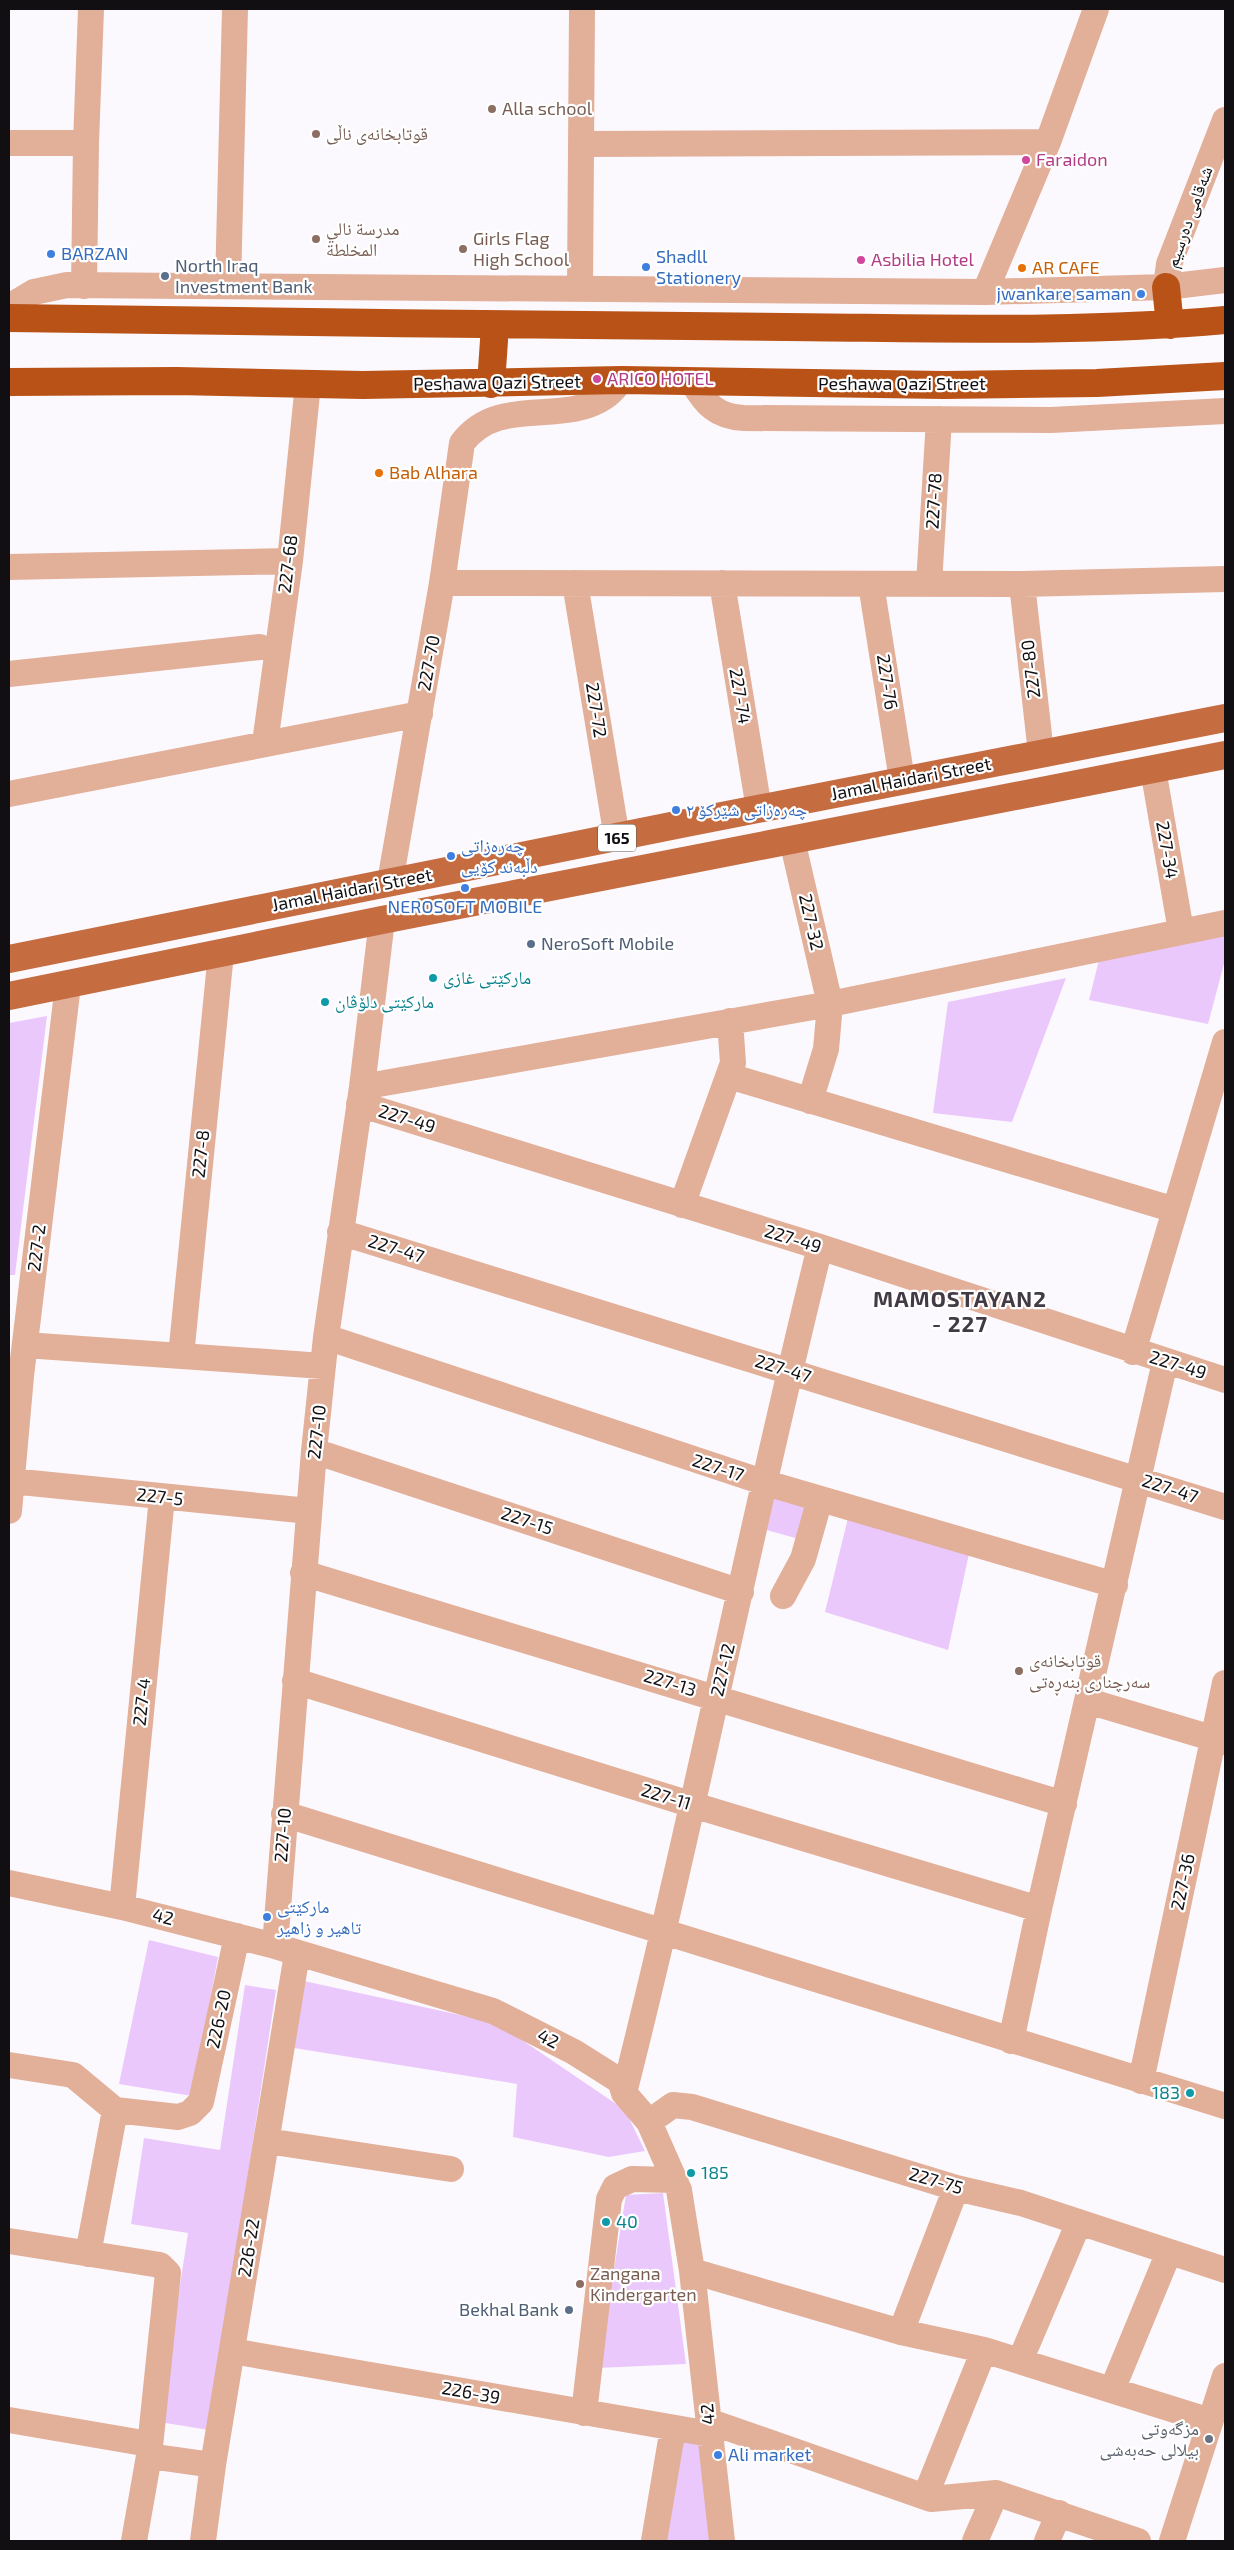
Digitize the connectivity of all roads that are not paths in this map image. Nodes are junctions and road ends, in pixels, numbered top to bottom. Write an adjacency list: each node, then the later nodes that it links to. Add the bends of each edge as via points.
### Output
1 (92, 9): 6 (street)
2 (235, 9): 11 (street)
3 (582, 9): 9 (street)
4 (1096, 9): 7 (street)
5 (1225, 120): 13 (street, شەقامی دەرسیم, via 1169,264)
6 (86, 142): 8 (street); 12 (street)
7 (1048, 142): 9 (street); 15 (street)
8 (9, 143)
9 (582, 144): 14 (street)
10 (1225, 280): 13 (street)
11 (228, 285): 12 (street); 14 (street)
12 (84, 286): 16 (street, via 34,292)
13 (1166, 286): 15 (street); 19 (highway)
14 (580, 289): 15 (street)
15 (985, 292)
16 (9, 307)
17 (9, 318): 20 (highway)
18 (1225, 320): 19 (highway)
19 (1170, 325): 20 (highway, via 995,328)
20 (495, 326): 26 (highway)
21 (1225, 376): 23 (highway, Peshawa Qazi Street, via 944,386)
22 (622, 380): 23 (highway, Peshawa Qazi Street); 26 (highway, Peshawa Qazi Street); 32 (street, 227-70, via 606,396 590,403 486,421 462,443)
23 (692, 381): 28 (street, via 710,407 732,418)
24 (9, 382): 25 (highway, Peshawa Qazi Street)
25 (308, 384): 26 (highway, Peshawa Qazi Street); 29 (street, 227-68)
26 (491, 384)
27 (1225, 411): 28 (street, via 1051,420)
28 (939, 419): 36 (street, 227-78)
29 (290, 561): 30 (street); 42 (street, 227-68)
30 (9, 566)
31 (1225, 579): 37 (street)
32 (442, 583): 33 (street); 40 (street, 227-70)
33 (575, 583): 34 (street); 50 (street, 227-72)
34 (722, 583): 35 (street); 48 (street, 227-74)
35 (871, 584): 36 (street); 46 (street, 227-76)
36 (929, 584): 37 (street)
37 (1022, 584): 43 (street, 227-80)
38 (260, 647): 39 (street)
39 (9, 674)
40 (420, 714): 42 (street); 53 (street, 227-70)
41 (1225, 718): 43 (main road, Jamal Haidari Street / 165)
42 (265, 743): 47 (street)
43 (1041, 753): 46 (main road, Jamal Haidari Street / 165)
44 (1225, 755): 45 (main road, Jamal Haidari Street / 165)
45 (1153, 769): 51 (main road, Jamal Haidari Street / 165); 56 (street, 227-34)
46 (902, 780): 48 (main road, Jamal Haidari Street / 165)
47 (9, 794)
48 (759, 809): 49 (main road, Jamal Haidari Street / 165)
49 (686, 823): 50 (main road, Jamal Haidari Street / 165); 52 (main road)
50 (617, 838): 53 (main road, Jamal Haidari Street / 165)
51 (792, 840): 52 (main road, Jamal Haidari Street / 165); 61 (street, 227-32)
52 (693, 859): 54 (main road, Jamal Haidari Street / 165)
53 (390, 882): 58 (main road, Jamal Haidari Street / 165)
54 (382, 920): 57 (main road, Jamal Haidari Street / 165); 65 (street, 227-10)
55 (1225, 922): 56 (street)
56 (1181, 931): 61 (street)
57 (221, 953): 59 (main road, Jamal Haidari Street / 165); 74 (street, 227-8)
58 (9, 959)
59 (68, 985): 60 (main road, Jamal Haidari Street / 165); 72 (street, 227-2)
60 (9, 996)
61 (830, 1004): 62 (street); 66 (street, 227-32, via 826,1049)
62 (730, 1021): 64 (street, via 733,1064); 65 (street)
63 (1225, 1042): 68 (street)
64 (729, 1076): 66 (street); 67 (street)
65 (361, 1096): 67 (street, 227-49); 69 (street, 227-10)
66 (810, 1101): 68 (street)
67 (682, 1205): 70 (street, 227-49)
68 (1175, 1210): 73 (street)
69 (340, 1232): 71 (street, 227-10); 77 (street, 227-47)
70 (820, 1248): 73 (street, 227-49); 77 (street, 227-12)
71 (326, 1337): 76 (street, 227-10); 83 (street, 227-17)
72 (25, 1345): 74 (street); 78 (street, 227-2)
73 (1133, 1352): 75 (street, 227-49)
74 (181, 1356): 76 (street)
75 (1166, 1362): 79 (street, 227-49); 81 (street)
76 (323, 1366): 80 (street, 227-10)
77 (789, 1371): 81 (street, 227-47); 83 (street, 227-12)
78 (15, 1379): 82 (street, 227-2)
79 (1225, 1380)
80 (314, 1451): 88 (street, 227-10); 91 (street, 227-15)
81 (1137, 1479): 86 (street, 227-47); 90 (street)
82 (11, 1481): 84 (street, 227-5); 87 (street, 227-2)
83 (766, 1483): 85 (street, 227-17); 91 (street, 227-12)
84 (162, 1497): 88 (street, 227-5); 102 (street, 227-4)
85 (820, 1499): 90 (street, 227-17); 92 (street, via 803,1559)
86 (1225, 1507)
87 (9, 1511)
88 (309, 1511): 89 (street, 227-10)
89 (304, 1572): 93 (street, 227-10); 95 (street, 227-13)
90 (1114, 1586): 96 (street)
91 (741, 1592): 95 (street, 227-12)
92 (784, 1596)
93 (295, 1681): 99 (street, 227-11); 100 (street, 227-10)
94 (1225, 1683): 97 (street, 227-36)
95 (717, 1698): 98 (street, 227-13); 99 (street, 227-12)
96 (1088, 1701): 97 (street); 98 (street)
97 (1219, 1740): 109 (street, 227-36)
98 (1064, 1804): 103 (street)
99 (693, 1806): 103 (street, 227-11); 104 (street, 227-12)
100 (284, 1814): 104 (street); 106 (street, 227-10)
101 (9, 1883): 102 (street, 42)
102 (122, 1907): 105 (street, 42)
103 (1039, 1909): 107 (street)
104 (665, 1931): 107 (street); 110 (street, 227-12)
105 (237, 1936): 106 (street, 42); 112 (street, 226-20, via 201,2102 190,2113 178,2117)
106 (286, 1950): 110 (street, 42, via 493,2011 574,2052 620,2081); 114 (street, 226-22)
107 (1011, 2041): 109 (street)
108 (9, 2065): 112 (street, via 72,2075)
109 (1141, 2081): 111 (street)
110 (624, 2092): 113 (street, 42)
111 (1225, 2106)
112 (115, 2110): 121 (street)
113 (649, 2122): 116 (street, 42); 117 (street, 227-75, via 673,2105 692,2107)
114 (267, 2141): 115 (street); 126 (street, 226-22)
115 (451, 2169)
116 (675, 2180): 123 (street, 42, via 680,2190); 131 (street, via 632,2179 615,2187 609,2199)
117 (956, 2188): 118 (street, 227-75, via 1021,2203); 124 (street)
118 (1079, 2222): 120 (street, 227-75); 127 (street)
119 (9, 2241): 121 (street)
120 (1169, 2252): 122 (street, 227-75); 129 (street)
121 (88, 2254): 135 (street, via 160,2265 168,2274)
122 (1225, 2270)
123 (692, 2271): 124 (street); 134 (street, 42)
124 (902, 2332): 125 (street)
125 (984, 2350): 127 (street); 138 (street)
126 (232, 2351): 131 (street, 226-39); 136 (street, 226-22)
127 (1020, 2361): 129 (street)
128 (1225, 2376): 130 (street)
129 (1112, 2390): 130 (street)
130 (1217, 2410): 147 (street)
131 (584, 2413): 133 (street, 226-39)
132 (9, 2420): 135 (street)
133 (673, 2428): 134 (street, 226-39); 142 (street)
134 (709, 2428): 138 (street, 226-39); 143 (street, 42)
135 (149, 2450): 136 (street); 140 (street)
136 (213, 2465): 141 (street, 226-22)
137 (996, 2493): 138 (street, 226-39, via 955,2499); 139 (street); 144 (street)
138 (925, 2497)
139 (1059, 2513): 145 (street); 146 (street)
140 (134, 2541)
141 (203, 2541)
142 (654, 2541)
143 (722, 2541)
144 (975, 2541)
145 (1047, 2541)
146 (1138, 2541)
147 (1173, 2541)

